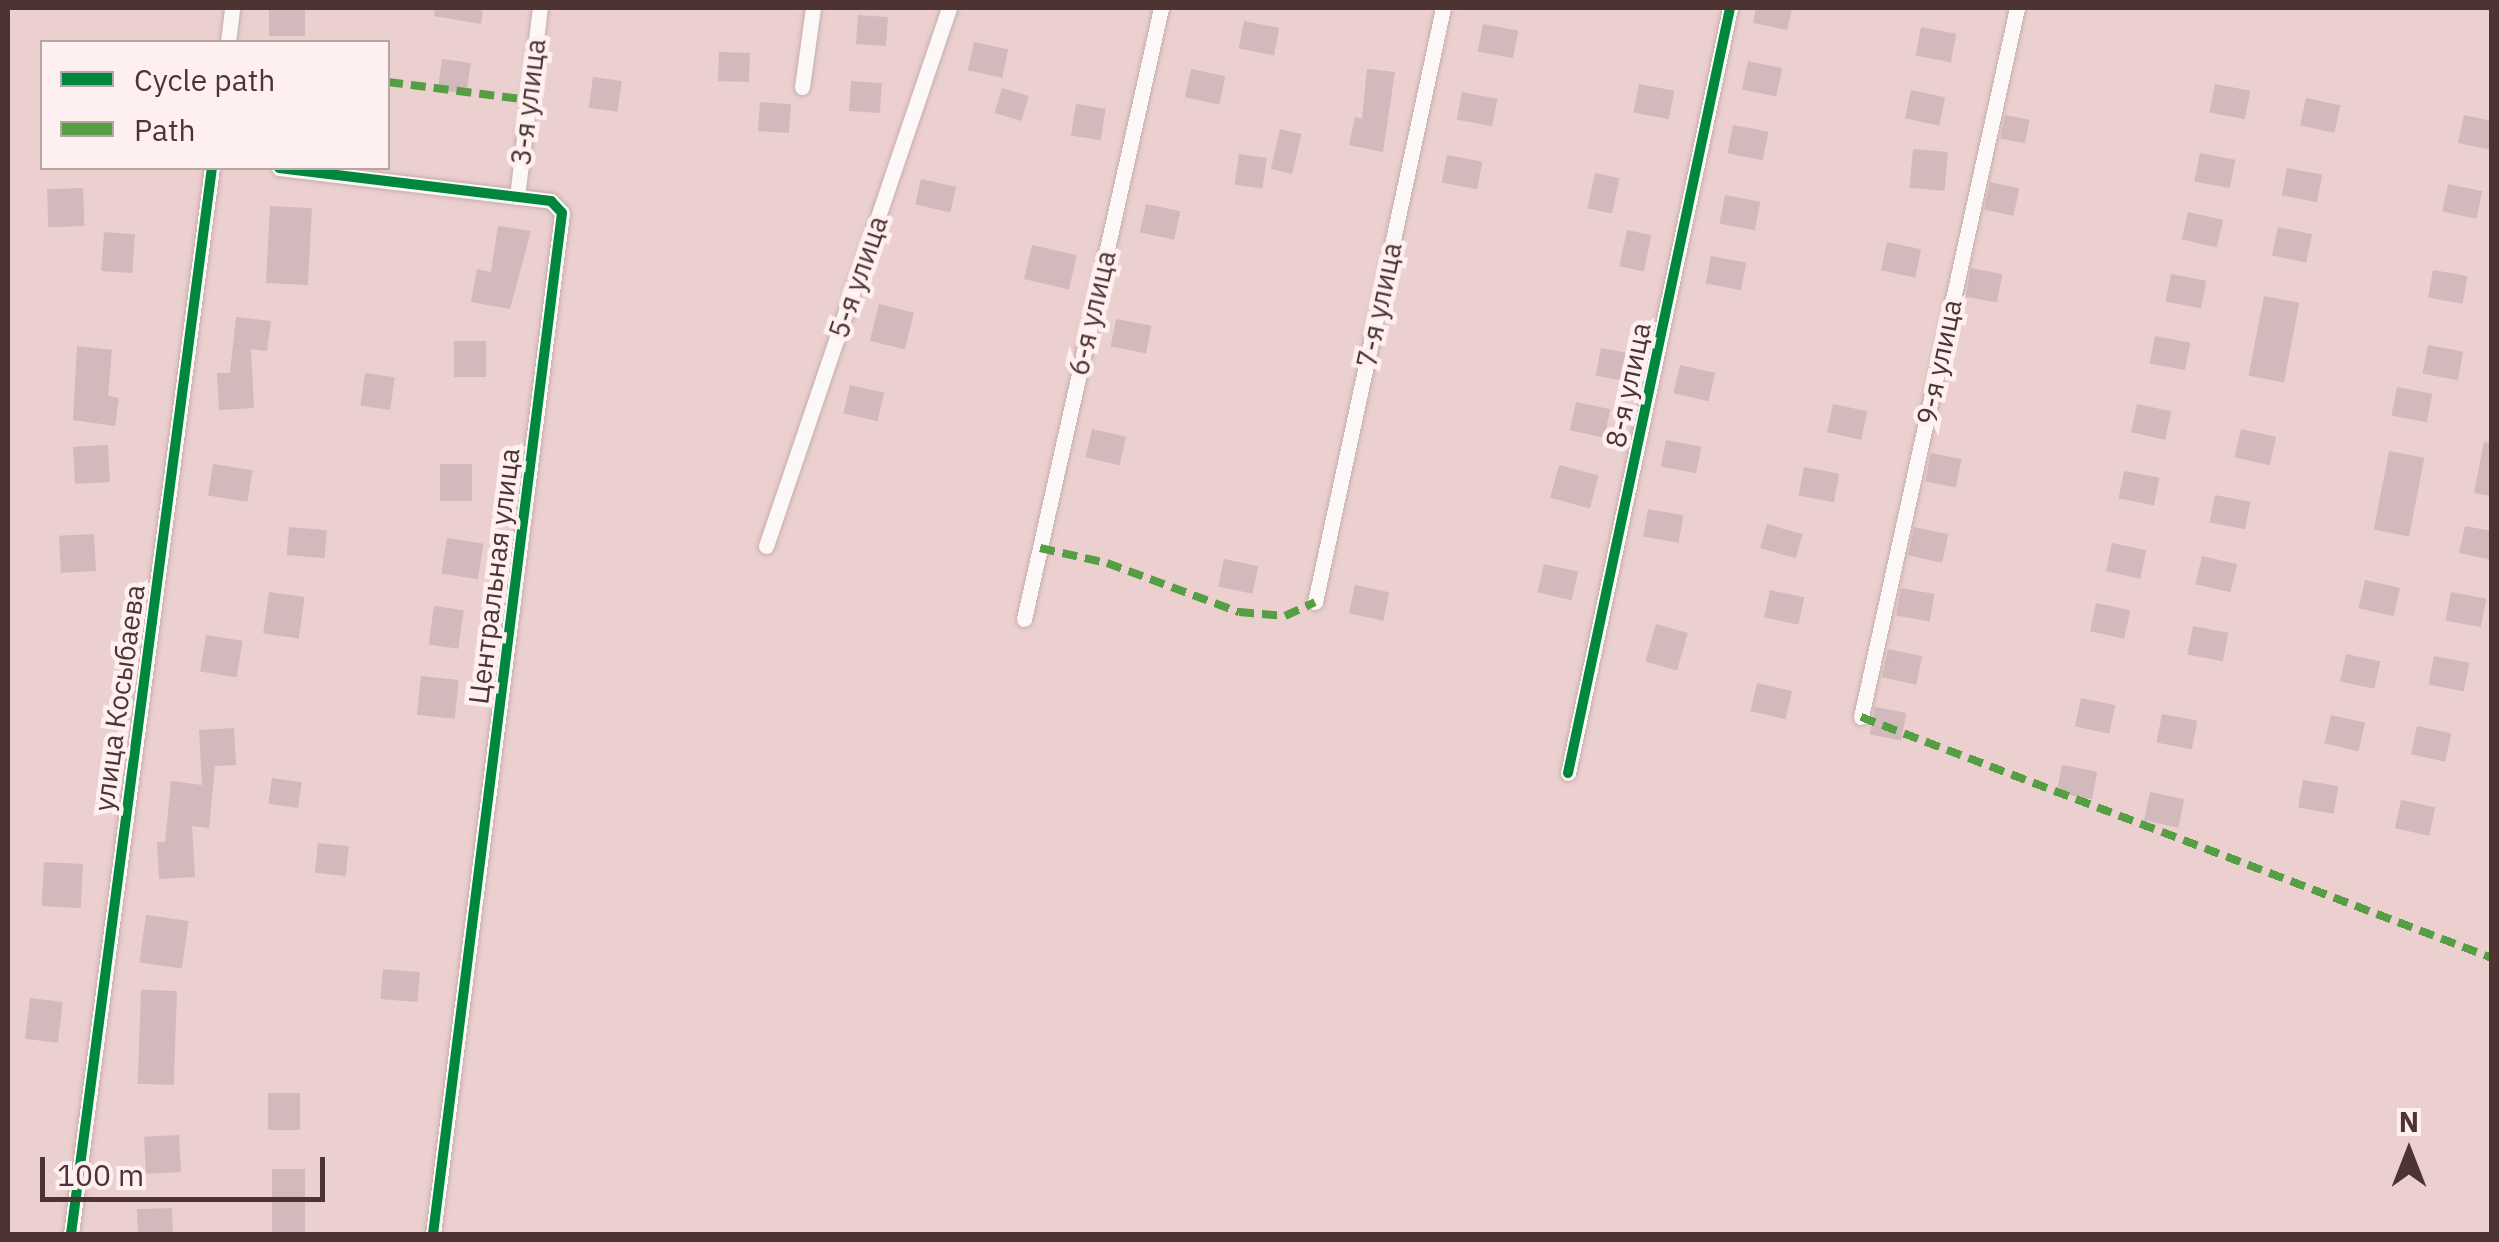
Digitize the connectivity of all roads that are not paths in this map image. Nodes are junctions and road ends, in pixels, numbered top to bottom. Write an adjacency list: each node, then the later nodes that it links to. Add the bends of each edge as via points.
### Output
1 (232, 8): 9 (street)
2 (540, 8): 13 (street, 3-я улица)
3 (813, 8): 10 (street)
4 (950, 8): 14 (street, 5-я улица)
5 (1161, 8): 16 (street, 6-я улица)
6 (1442, 8): 15 (street, 7-я улица)
7 (1730, 8): 18 (street, 8-я улица)
8 (2016, 8): 17 (street, 9-я улица)
9 (228, 40)
10 (802, 87)
11 (212, 170): 19 (street, улица Косыбаева)
12 (295, 170): 13 (street, Центральная улица)
13 (517, 197): 20 (street, Центральная улица, via 551,201 562,213)
14 (766, 546)
15 (1315, 602)
16 (1024, 619)
17 (1861, 717)
18 (1568, 772)
19 (71, 1234)
20 (433, 1234)

